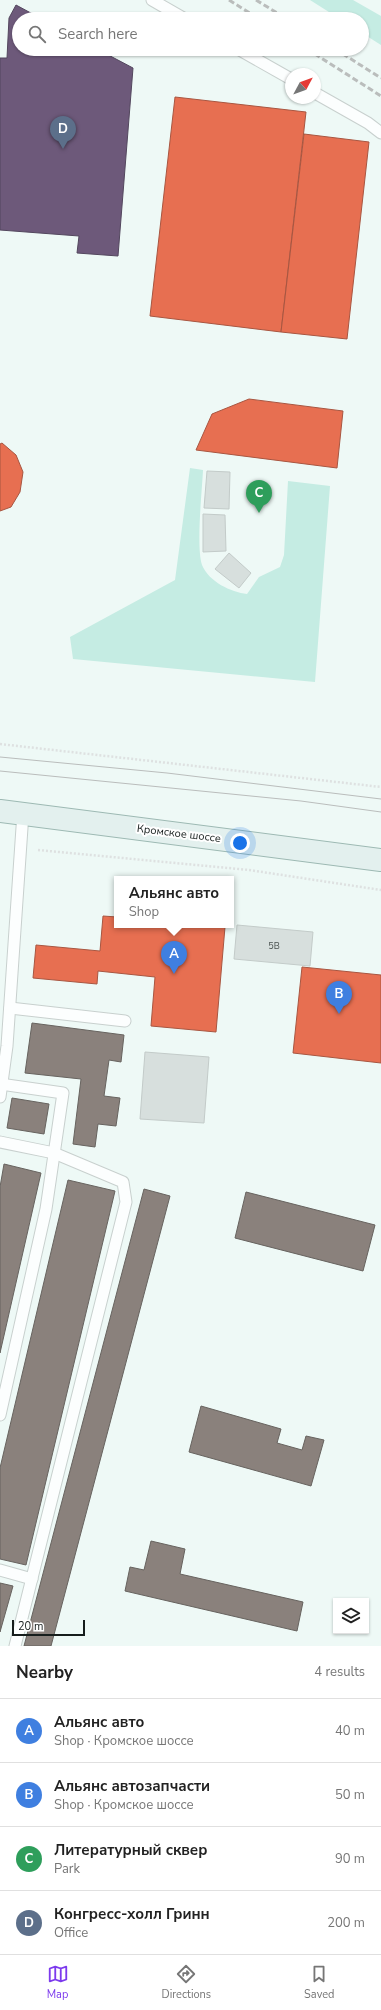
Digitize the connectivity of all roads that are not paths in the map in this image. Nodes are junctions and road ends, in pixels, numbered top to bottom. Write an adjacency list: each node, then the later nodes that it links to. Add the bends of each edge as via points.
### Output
1 (152, 0): 2 (lane)
2 (173, 12)
3 (250, 56): 4 (lane)
4 (285, 76)
5 (321, 96): 6 (lane)
6 (381, 133)
7 (0, 810): 8 (main road, Кромское шоссе)
8 (23, 813): 9 (main road, Кромское шоссе); 10 (lane)
9 (381, 860)
10 (10, 1008): 11 (lane); 12 (lane)
11 (125, 1020)
12 (1, 1084): 13 (lane); 15 (lane, via 63,1093)
13 (0, 1097)
14 (0, 1142): 15 (lane)
15 (54, 1154): 16 (lane, via 46,1209); 18 (lane, via 123,1182 126,1202)
16 (0, 1415)
17 (0, 1570): 18 (lane)
18 (32, 1579): 19 (lane)
19 (15, 1646)

